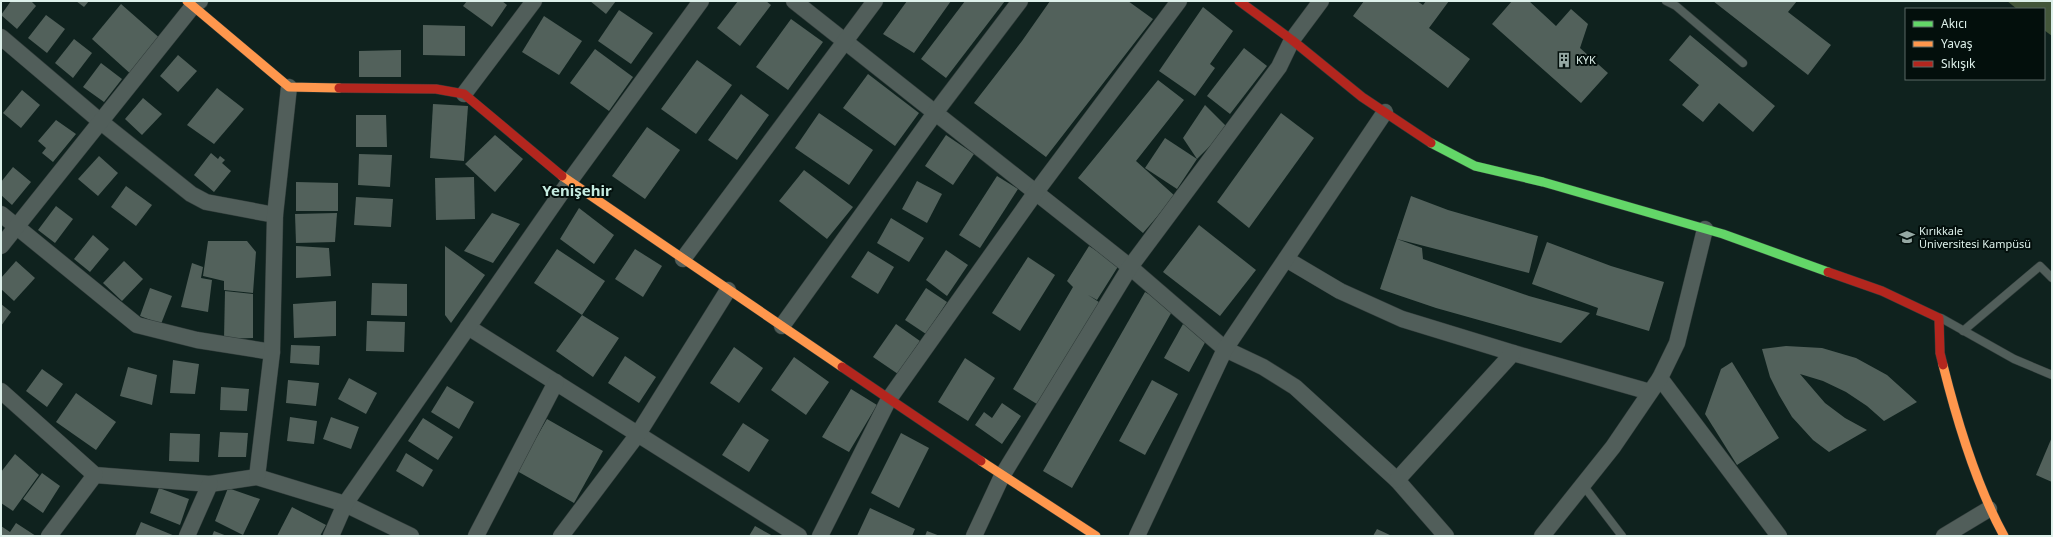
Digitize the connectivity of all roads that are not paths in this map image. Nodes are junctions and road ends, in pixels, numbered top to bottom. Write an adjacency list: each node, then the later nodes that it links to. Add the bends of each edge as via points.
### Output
1 (534, 1): 16 (street)
2 (701, 1): 20 (street)
3 (794, 1): 13 (street)
4 (875, 1): 13 (street)
5 (1020, 1): 18 (street)
6 (1179, 1): 21 (street)
7 (1239, 1): 12 (street)
8 (1322, 1): 12 (street)
9 (1666, 1): 14 (lane, via 1676,6)
10 (193, 3): 15 (street); 19 (street)
11 (1, 37): 19 (street)
12 (1292, 40): 17 (street, via 1362,97); 29 (street, via 1279,67)
13 (846, 42): 18 (street); 27 (street)
14 (1743, 63)
15 (289, 87): 16 (street, via 436,89); 23 (street)
16 (464, 94): 20 (street)
17 (1385, 112): 25 (street, via 1422,138 1476,166 1543,182); 28 (street)
18 (935, 113): 21 (street); 33 (street)
19 (100, 122): 23 (street, via 191,194 206,202); 24 (street)
20 (569, 182): 27 (street); 34 (street)
21 (1036, 192): 29 (street); 44 (street)
22 (1, 214): 24 (street)
23 (275, 215): 37 (street)
24 (17, 227): 26 (street); 37 (street, via 137,325 197,340)
25 (1705, 229): 32 (street, via 1882,291); 40 (street, via 1677,343)
26 (1, 246)
27 (683, 259): 31 (street)
28 (1286, 259): 36 (street); 38 (street, via 1340,291 1402,319)
29 (1130, 267): 36 (street); 47 (street)
30 (2052, 278): 35 (lane, via 2040,266)
31 (728, 290): 33 (street); 45 (street)
32 (1939, 318): 35 (lane); 53 (street, via 1940,353 1952,401)
33 (782, 326): 44 (street)
34 (468, 327): 41 (street); 52 (street)
35 (1963, 331): 39 (lane, via 2014,359)
36 (1225, 349): 49 (street, via 1263,366 1295,387); 64 (street)
37 (272, 352): 48 (street)
38 (1513, 353): 43 (street); 49 (street)
39 (2052, 375)
40 (1660, 378): 43 (street); 68 (street)
41 (556, 382): 45 (street); 58 (street)
42 (1, 391): 46 (street)
43 (1650, 392): 51 (street, via 1613,447)
44 (889, 399): 47 (street); 61 (street)
45 (638, 434): 59 (street); 60 (street)
46 (95, 475): 50 (street); 54 (street)
47 (1002, 476): 62 (street); 63 (street)
48 (257, 477): 50 (street); 52 (street)
49 (1397, 480): 65 (street)
50 (210, 484): 55 (street)
51 (1583, 485): 66 (street); 67 (lane)
52 (345, 504): 56 (street); 57 (street)
53 (1989, 509): 69 (street); 70 (street)
54 (49, 536)
55 (187, 536)
56 (331, 536)
57 (411, 536)
58 (476, 536)
59 (561, 536)
60 (799, 536)
61 (820, 536)
62 (974, 536)
63 (1096, 536)
64 (1137, 536)
65 (1446, 536)
66 (1542, 536)
67 (1622, 536)
68 (1779, 536)
69 (1944, 536)
70 (2004, 536)

